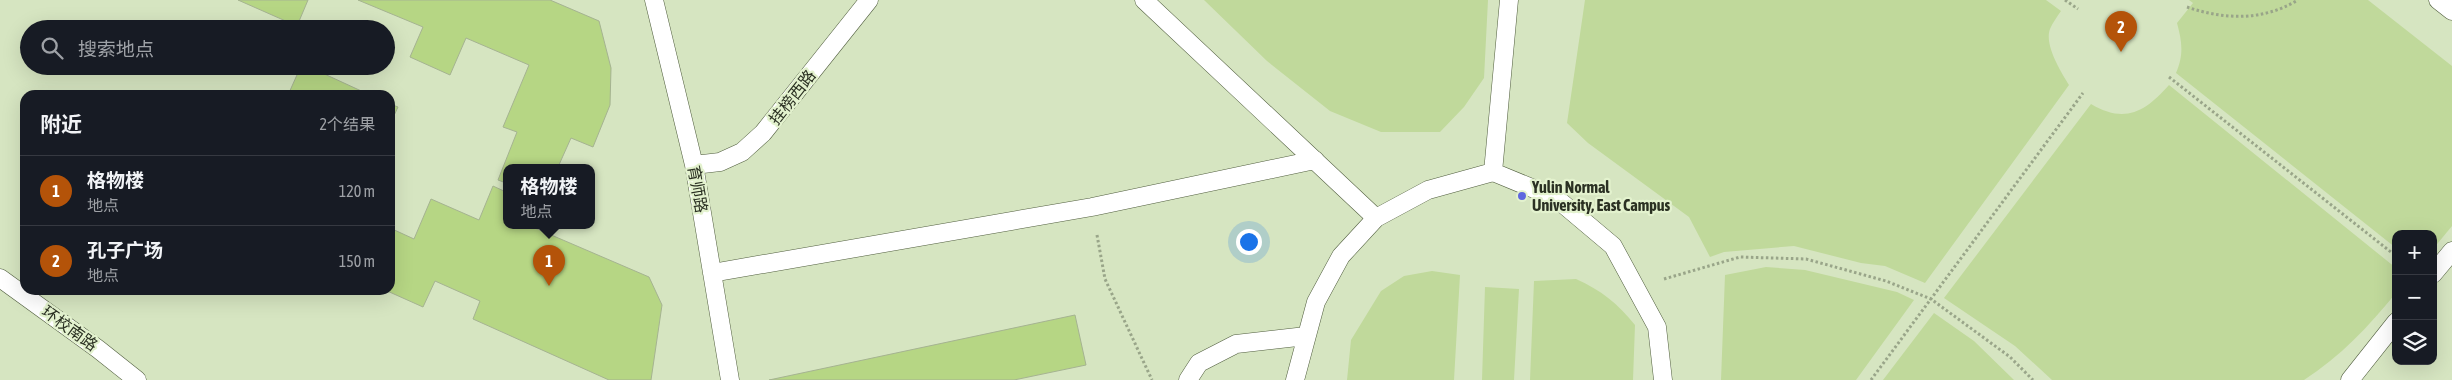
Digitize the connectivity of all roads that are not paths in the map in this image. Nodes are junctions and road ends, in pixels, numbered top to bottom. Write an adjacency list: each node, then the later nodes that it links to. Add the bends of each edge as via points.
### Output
1 (654, 0): 8 (lane, 育师路)
2 (869, 0): 8 (lane, 挂榜西路, via 763,133 742,152 720,162)
3 (1144, 0): 7 (lane)
4 (1508, 0): 9 (lane)
5 (2438, 0): 6 (lane)
6 (2452, 11)
7 (1315, 160): 10 (lane); 13 (lane, via 1092,208)
8 (694, 165): 13 (lane, 育师路)
9 (1493, 172): 10 (lane, via 1428,190); 23 (lane, via 1556,198 1612,246 1657,327)
10 (1376, 218): 18 (lane, via 1341,256 1316,302)
11 (2452, 251): 12 (lane)
12 (2437, 269)
13 (712, 273): 20 (lane, 育师路)
14 (0, 278): 15 (lane, 环校南路)
15 (20, 292)
16 (23, 295): 19 (lane, 环校南路)
17 (2392, 327): 24 (lane)
18 (1306, 336): 21 (lane, via 1236,344 1199,363); 22 (lane)
19 (137, 380)
20 (730, 380)
21 (1188, 380)
22 (1296, 380)
23 (1664, 380)
24 (2350, 380)

